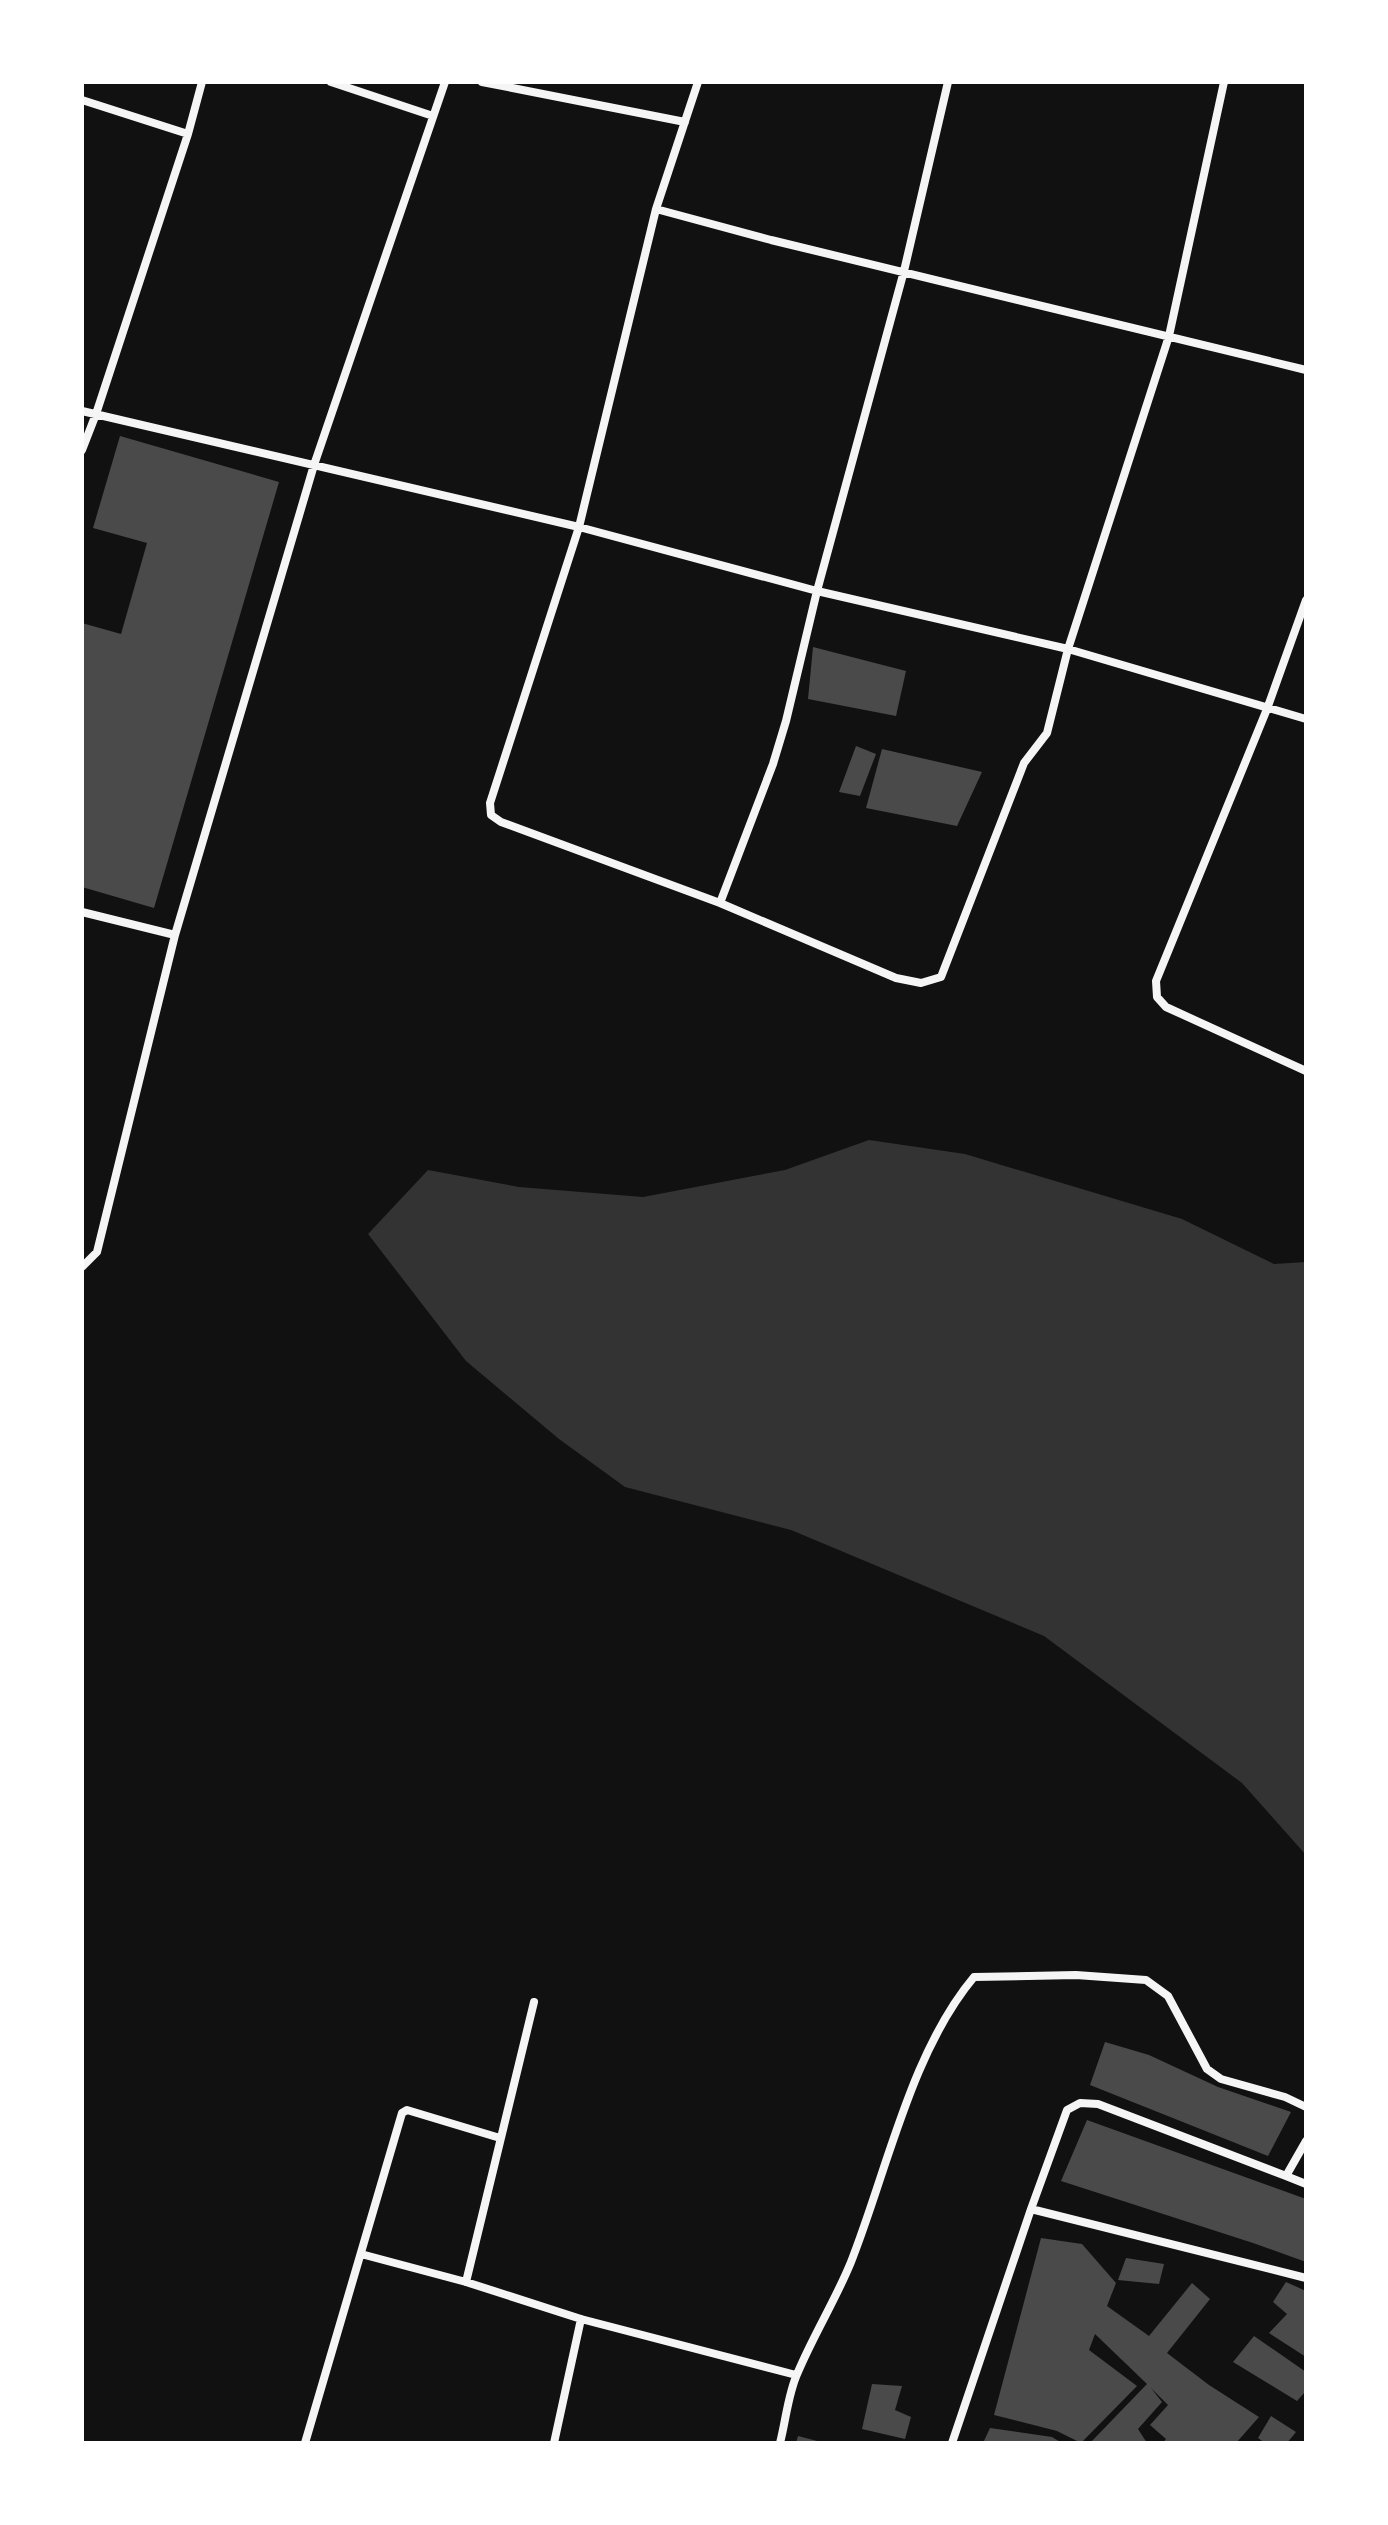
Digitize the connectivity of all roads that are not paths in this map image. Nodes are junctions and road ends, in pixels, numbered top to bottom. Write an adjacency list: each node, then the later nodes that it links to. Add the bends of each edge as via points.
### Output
1 (202, 82): 11 (street)
2 (331, 82): 9 (street)
3 (445, 82): 9 (street)
4 (482, 82): 10 (street)
5 (698, 82): 10 (street)
6 (948, 82): 13 (street)
7 (1224, 82): 14 (street)
8 (82, 100): 11 (street)
9 (433, 116): 19 (street)
10 (685, 122): 12 (street)
11 (188, 134): 17 (street)
12 (656, 209): 13 (street); 20 (street)
13 (904, 271): 14 (street); 21 (street)
14 (1169, 336): 15 (street); 23 (street)
15 (1306, 370)
16 (82, 411): 17 (street)
17 (96, 414): 18 (street); 19 (street)
18 (82, 450)
19 (314, 465): 20 (street); 28 (street)
20 (579, 527): 21 (street); 26 (street, via 490,803 491,815)
21 (817, 591): 23 (street); 26 (street, via 777,750)
22 (1306, 600): 24 (street)
23 (1068, 649): 24 (street); 26 (street, via 1047,733 1024,763 941,977 921,983 896,978)
24 (1267, 709): 25 (street); 29 (street, via 1156,981 1157,997 1166,1007)
25 (1306, 719)
26 (720, 903)
27 (82, 912): 28 (street)
28 (175, 935): 30 (street, via 97,1252)
29 (1306, 1071)
30 (82, 1267)
31 (534, 2002): 33 (street)
32 (1306, 2107): 42 (street, via 1221,2079 1207,2069 1168,1996 1146,1980 974,1977 937,2034 850,2263)
33 (500, 2138): 38 (street, via 405,2110); 40 (street)
34 (1306, 2141): 35 (street)
35 (1286, 2176): 36 (street); 37 (street, via 1098,2104 1080,2103 1067,2110)
36 (1306, 2184)
37 (1031, 2209): 39 (street); 46 (street)
38 (361, 2254): 40 (street); 43 (street)
39 (1306, 2278)
40 (466, 2282): 41 (street)
41 (581, 2319): 42 (street); 44 (street)
42 (796, 2375): 45 (street)
43 (305, 2443)
44 (554, 2443)
45 (780, 2443)
46 (952, 2443)

